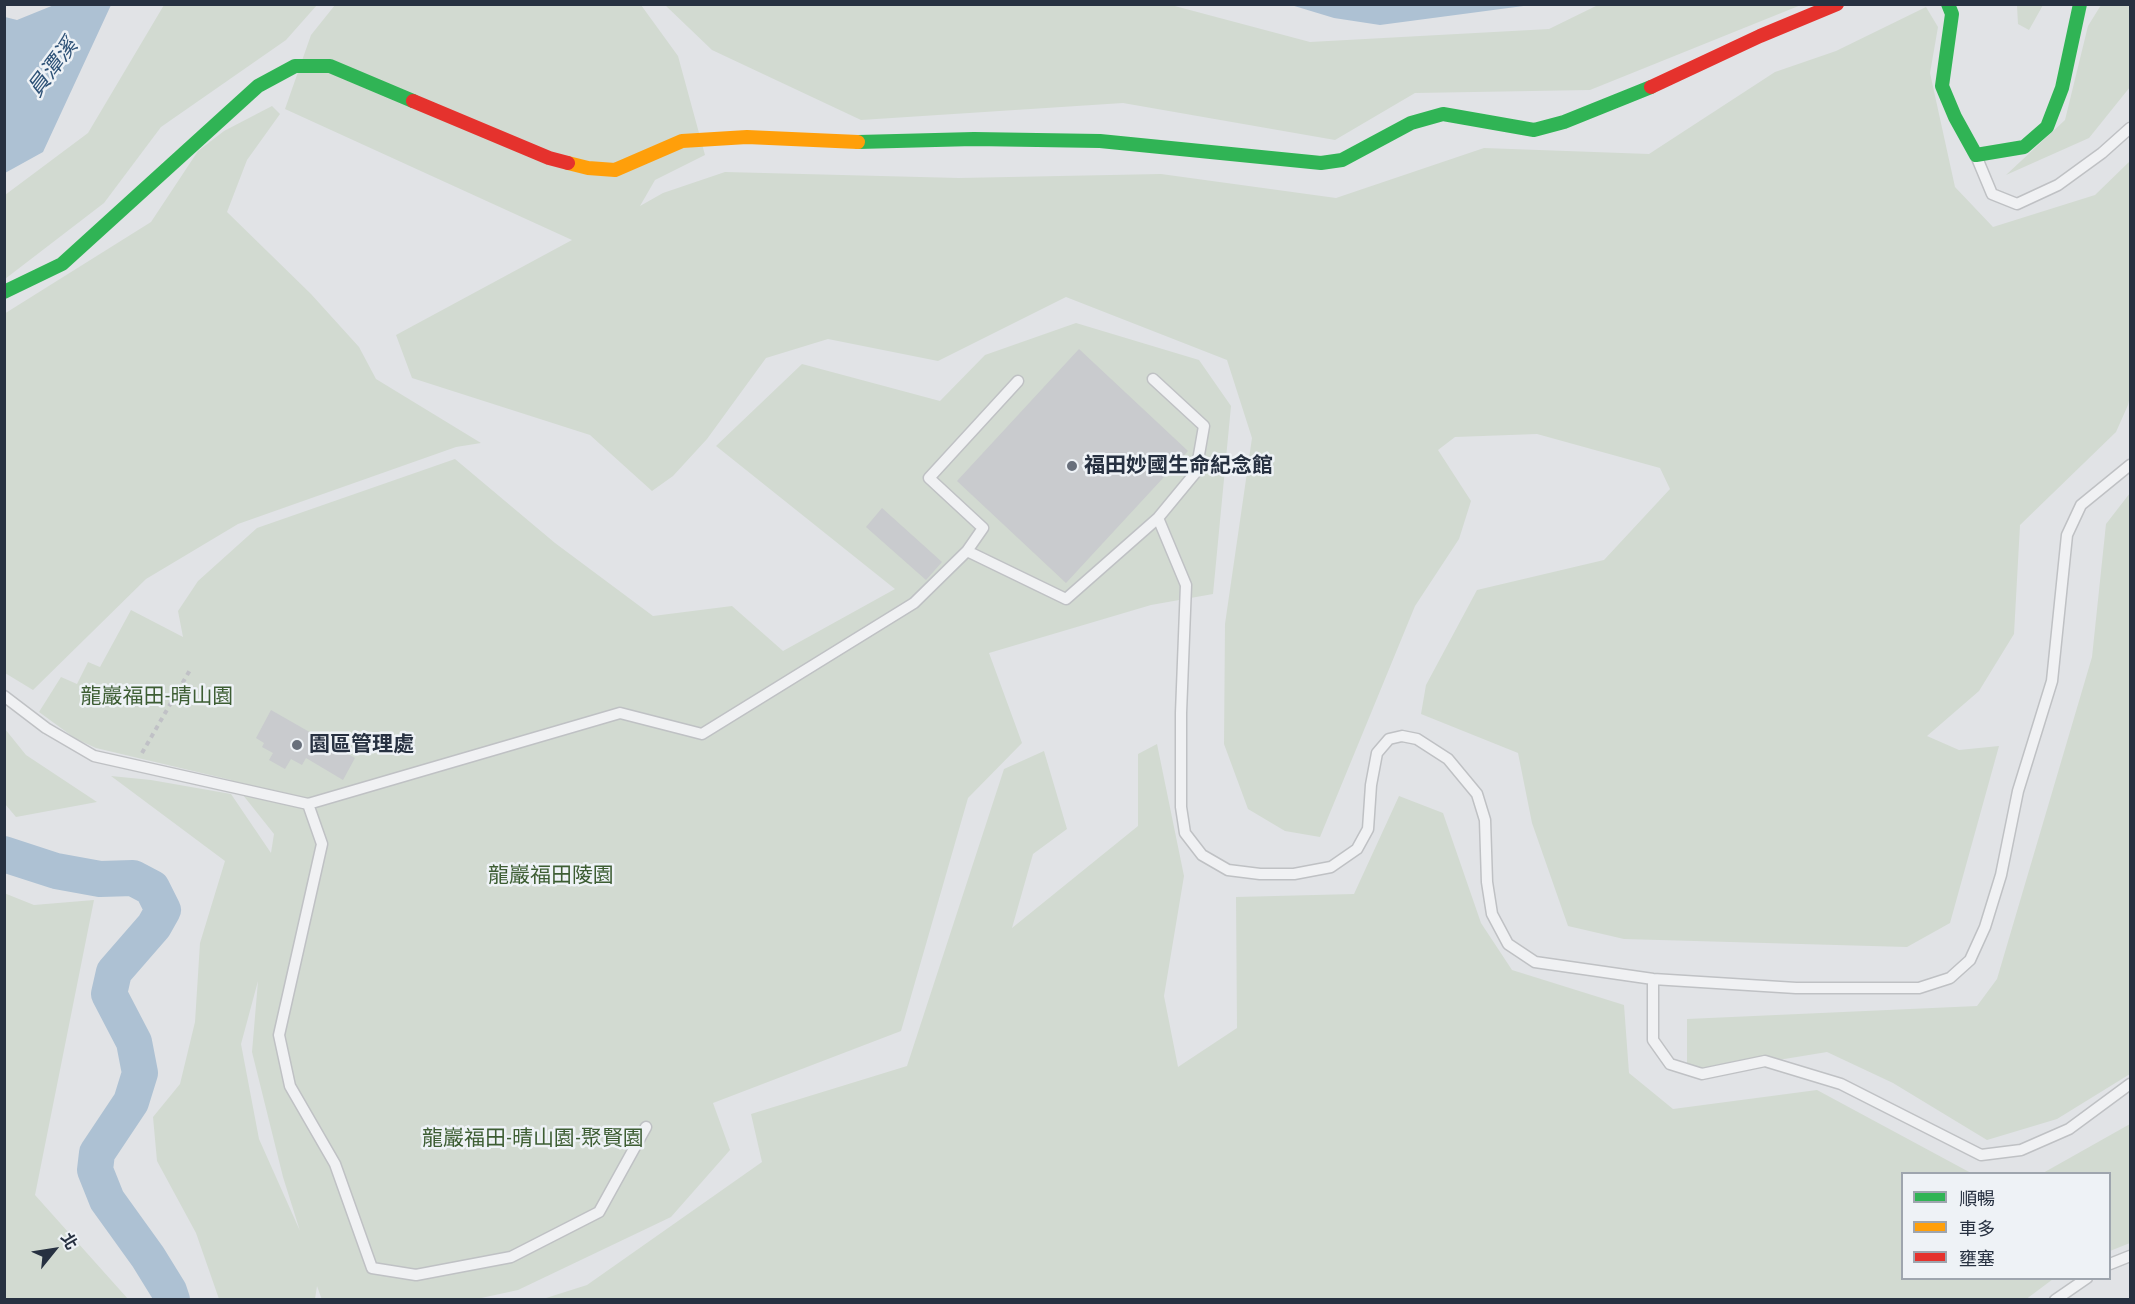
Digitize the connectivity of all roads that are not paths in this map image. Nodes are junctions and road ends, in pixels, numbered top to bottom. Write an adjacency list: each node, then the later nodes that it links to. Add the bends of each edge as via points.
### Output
1 (1837, 4): 6 (street, via 1564,122 1534,130 1443,114 1411,123 1342,160 1321,163 1100,141 846,142 747,137 682,141 615,170 597,169 549,158 330,66 295,66 258,86 63,264)
2 (1948, 4): 5 (street, via 1952,14 1942,86)
3 (2080, 4): 5 (street, via 2062,88 2047,127 2024,147)
4 (2130, 128): 5 (lane, via 2058,185 2017,204 1992,194)
5 (1976, 155)
6 (4, 292)
7 (1153, 379): 10 (lane, via 1204,426 1196,472)
8 (1018, 381): 11 (lane, via 929,478 983,528)
9 (2130, 465): 14 (lane, via 2081,505 2067,535 2052,681 2018,791 2001,874 1970,960 1950,978 1919,988 1796,988)
10 (1158, 518): 11 (lane, via 1066,599); 14 (lane, via 1186,585 1181,807 1185,833 1202,855 1228,870 1260,874 1294,874 1331,867 1357,849 1368,829 1377,753 1389,739 1417,739 1448,759 1477,794 1485,819 1492,914 1508,944 1535,962)
11 (967, 551): 13 (lane, via 914,603 702,734 621,713)
12 (4, 696): 13 (lane, via 46,728 94,756)
13 (308, 804): 16 (lane, via 322,844 279,1035 290,1086 335,1164 372,1269 416,1275 511,1257 599,1212)
14 (1653, 979): 15 (lane, via 1653,1040 1670,1064 1702,1074 1765,1061 1841,1084 1981,1155 2021,1150 2069,1129)
15 (2130, 1084)
16 (646, 1127)
17 (2130, 1256): 18 (lane)
18 (2111, 1263)
19 (2084, 1280): 20 (lane)
20 (2055, 1299)

